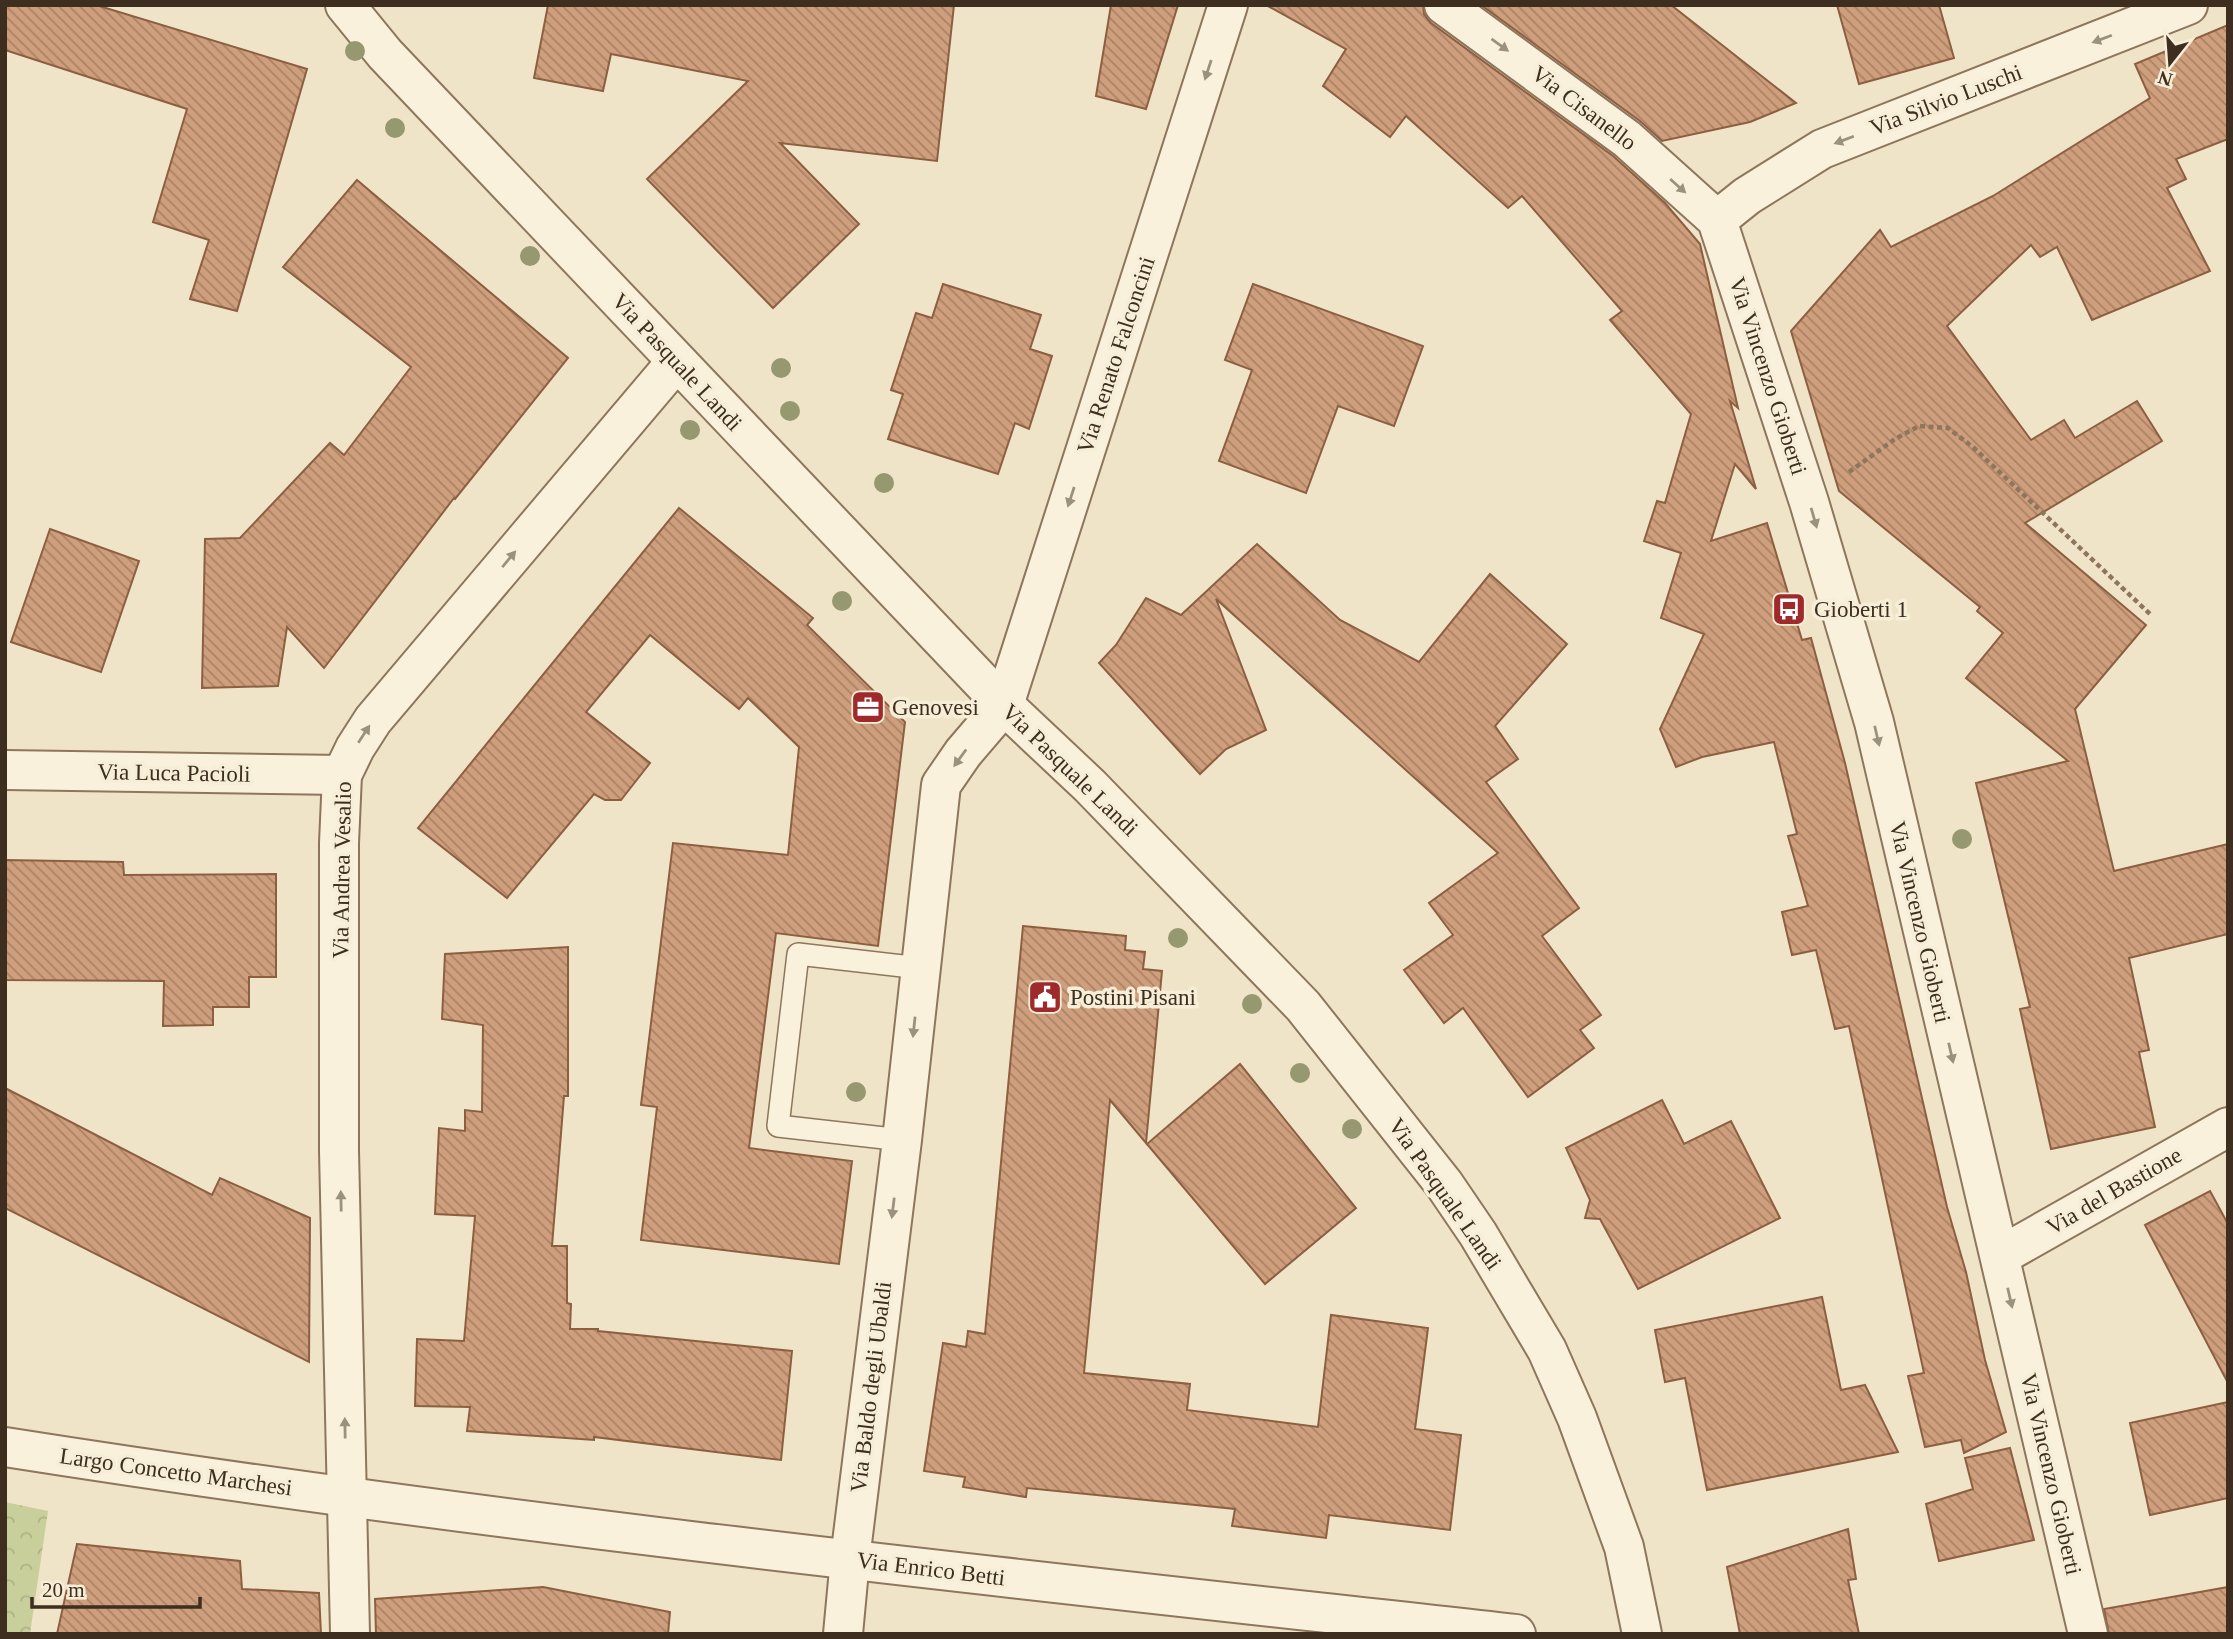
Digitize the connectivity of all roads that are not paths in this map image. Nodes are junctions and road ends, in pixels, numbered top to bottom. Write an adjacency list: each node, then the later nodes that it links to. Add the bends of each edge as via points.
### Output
1 (345, 5): 6 (street, Via Pasquale Landi, via 385,54)
2 (1228, 5): 7 (street, Via Renato Falconcini, one-way to 7)
3 (1444, 5): 5 (street, Via Cisanello, one-way to 5, via 1627,139)
4 (2188, 5): 5 (street, Via Silvio Luschi, one-way to 5, via 1822,149)
5 (1717, 220): 13 (street, Via Vincenzo Gioberti, one-way to 13, via 1809,502 1874,722)
6 (676, 362): 7 (street, Via Pasquale Landi); 9 (street, Via Andrea Vesalio, one-way to 6, via 373,720)
7 (1003, 705): 10 (street, Via Baldo degli Ubaldi, one-way to 10, via 941,785); 20 (street, Via Pasquale Landi, via 1090,786 1303,1006 1457,1204 1547,1350 1577,1418 1624,1547)
8 (5, 770): 9 (street, Via Luca Pacioli)
9 (342, 775): 15 (street, Via Andrea Vesalio, one-way to 9, via 340,1151)
10 (920, 968): 12 (street, Via Baldo degli Ubaldi, one-way to 12); 12 (lane, via 799,954 778,1126)
11 (2228, 1127): 13 (street, Via del Bastione)
12 (902, 1140): 16 (street, Via Baldo degli Ubaldi, one-way to 16)
13 (2000, 1256): 21 (street, Via Vincenzo Gioberti, one-way to 21)
14 (5, 1447): 15 (street, Largo Concetto Marchesi)
15 (347, 1496): 16 (street, Via Enrico Betti); 17 (street, Via Andrea Vesalio)
16 (850, 1559): 18 (street, Via Baldo degli Ubaldi); 19 (street, Via Enrico Betti)
17 (350, 1634)
18 (843, 1634)
19 (1516, 1634)
20 (1642, 1634)
21 (2088, 1634)

